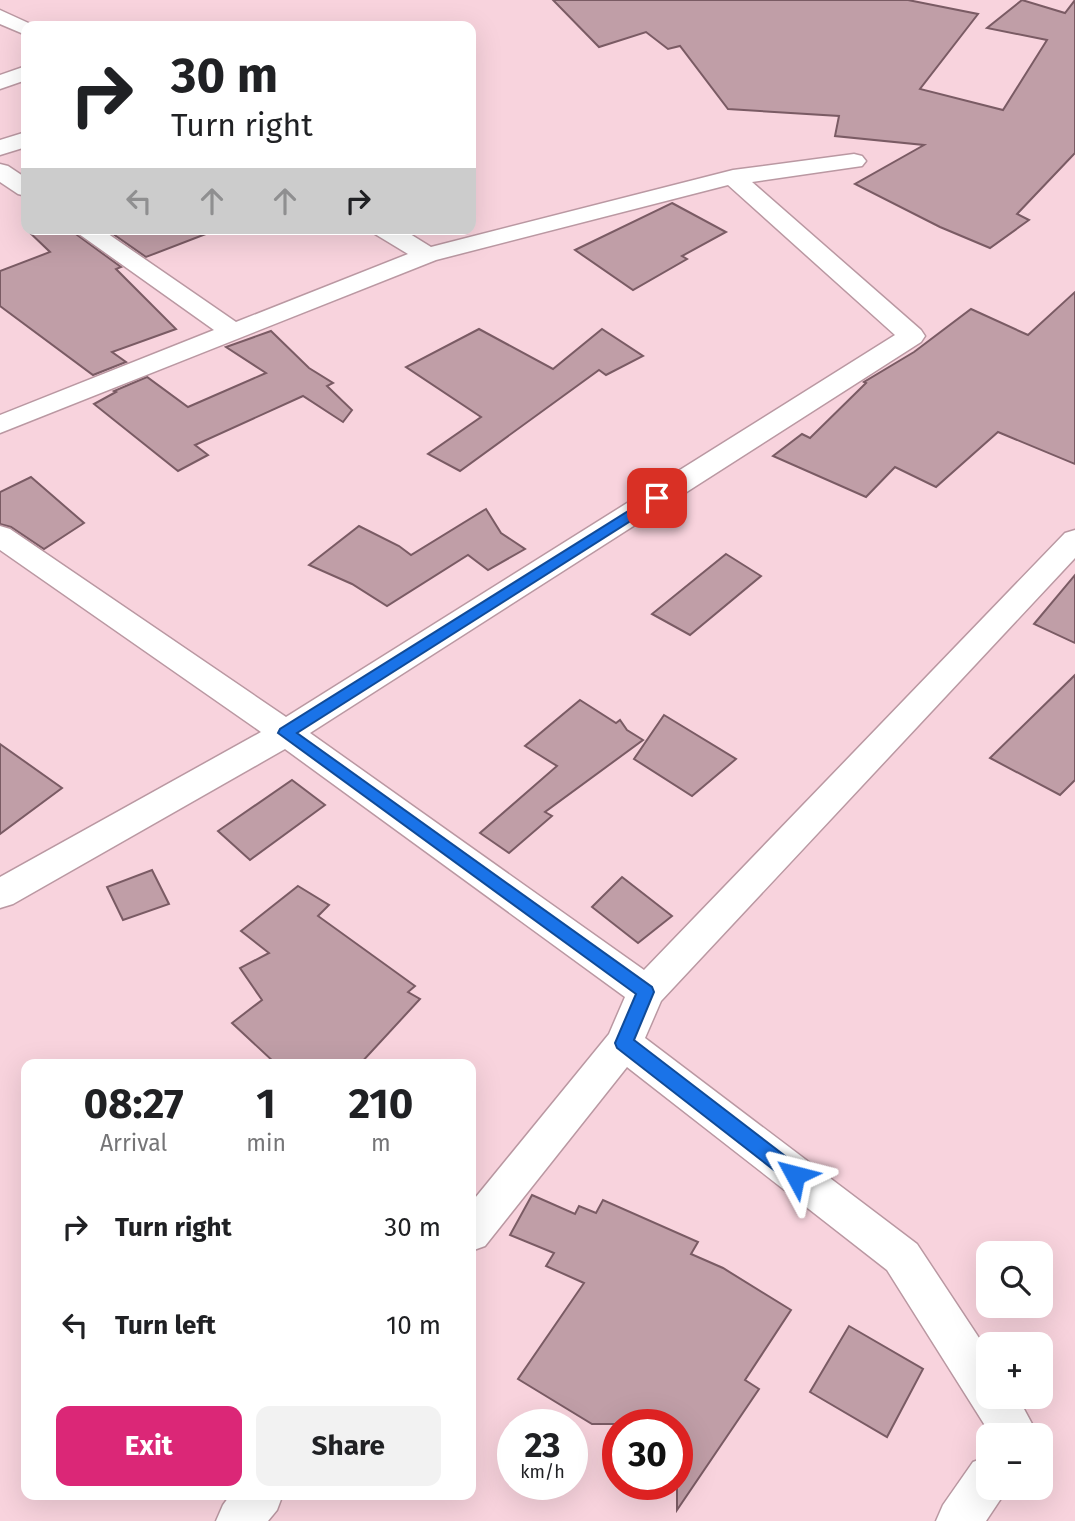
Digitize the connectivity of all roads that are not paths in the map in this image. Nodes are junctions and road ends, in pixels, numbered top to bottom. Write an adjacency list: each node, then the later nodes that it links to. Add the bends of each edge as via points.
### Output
1 (0, 16): 2 (street)
2 (21, 26)
3 (21, 75): 4 (street)
4 (0, 82)
5 (21, 141): 6 (street)
6 (0, 148)
7 (854, 161): 9 (street)
8 (0, 171): 10 (street)
9 (733, 177): 13 (street); 18 (street, via 912,336)
10 (21, 186)
11 (93, 235): 14 (street)
12 (394, 235): 13 (street)
13 (427, 256): 14 (street)
14 (234, 332): 15 (street)
15 (0, 425)
16 (0, 536): 18 (street)
17 (1075, 540): 20 (street)
18 (286, 733): 19 (street); 20 (street)
19 (0, 894)
20 (646, 992): 21 (street)
21 (624, 1043): 22 (street); 23 (street, via 902,1257)
22 (476, 1227)
23 (976, 1372)
24 (976, 1497): 27 (street)
25 (256, 1500): 26 (street)
26 (239, 1521)
27 (959, 1521)

